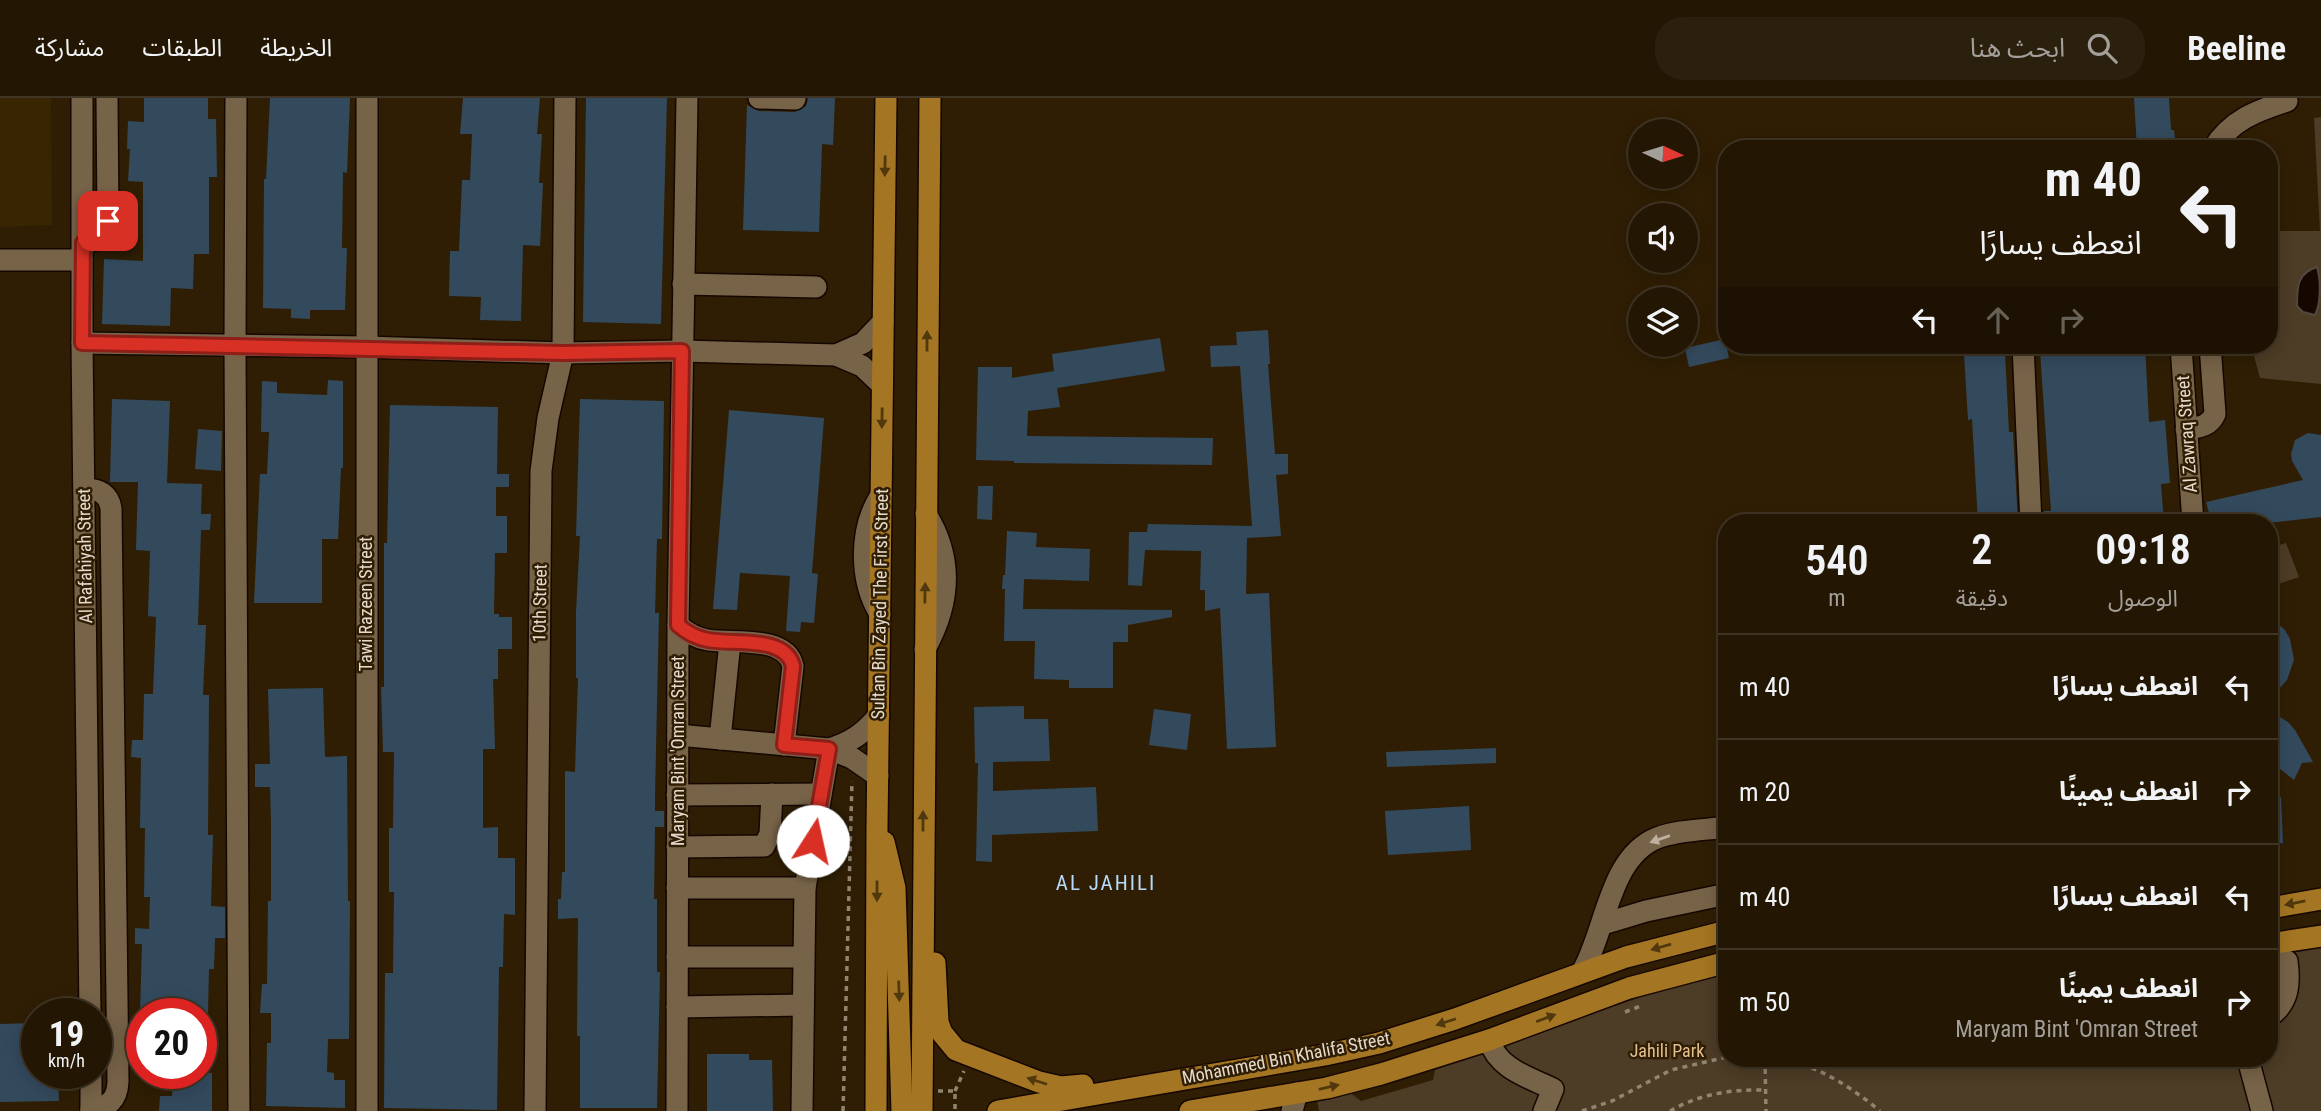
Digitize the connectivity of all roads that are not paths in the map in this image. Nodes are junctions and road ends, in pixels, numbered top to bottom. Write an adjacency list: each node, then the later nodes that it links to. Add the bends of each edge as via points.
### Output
1 (82, 98): 13 (street, Al Rafahiyah Street)
2 (107, 98): 13 (street, via 108,221 99,239)
3 (236, 98): 19 (street)
4 (367, 98): 20 (street, Tawi Razeen Street)
5 (565, 98): 22 (street, 10th Street)
6 (687, 98): 15 (street, Maryam Bint 'Omran Street)
7 (759, 98): 10 (street)
8 (886, 98): 17 (main road, Sultan Bin Zayed The First Street, one-way to 17)
9 (930, 98): 51 (main road, one-way to 9)
10 (795, 99)
11 (2287, 101): 12 (street, via 2243,117)
12 (2219, 140)
13 (82, 251): 14 (street); 18 (street, Al Rafahiyah Street)
14 (0, 260)
15 (683, 284): 16 (street); 21 (street, Maryam Bint 'Omran Street)
16 (816, 287)
17 (883, 322): 26 (street, via 863,343); 27 (main road, Sultan Bin Zayed The First Street)
18 (82, 343): 19 (street); 29 (street, Al Rafahiyah Street)
19 (235, 346): 20 (street); 71 (street)
20 (366, 348): 22 (street); 72 (street, Tawi Razeen Street)
21 (682, 351): 22 (street); 26 (street); 32 (street, Maryam Bint 'Omran Street)
22 (563, 353): 73 (street, 10th Street, via 541,471)
23 (2023, 354): 30 (street)
24 (2182, 354): 28 (street, Al Zawraq Street)
25 (2211, 354): 28 (street, via 2215,414 2206,426)
26 (836, 355): 27 (street, via 862,366)
27 (882, 385): 34 (main road, Sultan Bin Zayed The First Street, one-way to 34)
28 (2186, 429): 31 (street, Al Zawraq Street)
29 (85, 489): 61 (street, Al Rafahiyah Street); 70 (street, via 102,492 111,508 118,1082 109,1104)
30 (2031, 514)
31 (2192, 514)
32 (678, 625): 33 (street, via 701,639); 35 (street, Maryam Bint 'Omran Street)
33 (730, 642): 36 (street); 37 (street, via 777,646 789,655 793,666)
34 (878, 715): 38 (street, via 862,733); 39 (main road, Sultan Bin Zayed The First Street)
35 (678, 735): 36 (street); 40 (street, Maryam Bint 'Omran Street)
36 (720, 739): 37 (street)
37 (784, 745): 38 (street)
38 (829, 749): 39 (street); 42 (street)
39 (878, 776): 43 (main road, Sultan Bin Zayed The First Street)
40 (677, 794): 41 (street); 45 (street, Maryam Bint 'Omran Street)
41 (772, 794): 42 (street); 45 (street, via 770,834 764,846)
42 (821, 794): 47 (street)
43 (877, 828): 76 (main road, Sultan Bin Zayed The First Street, one-way to 76); 77 (main road, one-way to 77, via 895,888)
44 (1718, 828): 52 (street, one-way to 52, via 1658,838 1645,845 1618,878)
45 (677, 847): 46 (street, Maryam Bint 'Omran Street)
46 (677, 888): 47 (street); 56 (street, Maryam Bint 'Omran Street)
47 (805, 888): 57 (street)
48 (1718, 896): 52 (street)
49 (2321, 898): 50 (main road, one-way to 50)
50 (2278, 906)
51 (923, 913): 67 (main road, one-way to 51, via 1136,1078 1061,1087 956,1050 938,1023 936,971); 78 (main road)
52 (1603, 924): 60 (street)
53 (1718, 933): 60 (main road, Mohammed Bin Khalifa Street, one-way to 60)
54 (2321, 936): 55 (main road)
55 (2278, 943)
56 (677, 957): 57 (street); 63 (street, Maryam Bint 'Omran Street)
57 (803, 957): 62 (street)
58 (2287, 961): 64 (street, via 2288,991)
59 (1718, 964): 65 (main road, Mohammed Bin Khalifa Street, one-way to 59, via 1629,988)
60 (1582, 972): 67 (main road, Mohammed Bin Khalifa Street, one-way to 67, via 1379,1042)
61 (90, 998)
62 (802, 1005): 63 (street); 75 (street)
63 (677, 1007): 74 (street, Maryam Bint 'Omran Street)
64 (2278, 1008)
65 (1489, 1040): 69 (main road, Mohammed Bin Khalifa Street, one-way to 65); 81 (street, via 1503,1064 1553,1089)
66 (2250, 1067): 82 (street)
67 (1178, 1080): 79 (main road, Mohammed Bin Khalifa Street)
68 (91, 1089): 70 (street)
69 (1294, 1102): 80 (main road, Mohammed Bin Khalifa Street)
70 (91, 1110)
71 (239, 1111)
72 (367, 1111)
73 (535, 1111)
74 (677, 1111)
75 (802, 1111)
76 (876, 1111)
77 (902, 1111)
78 (922, 1111)
79 (998, 1111)
80 (1190, 1111)
81 (1544, 1111)
82 (2262, 1111)

